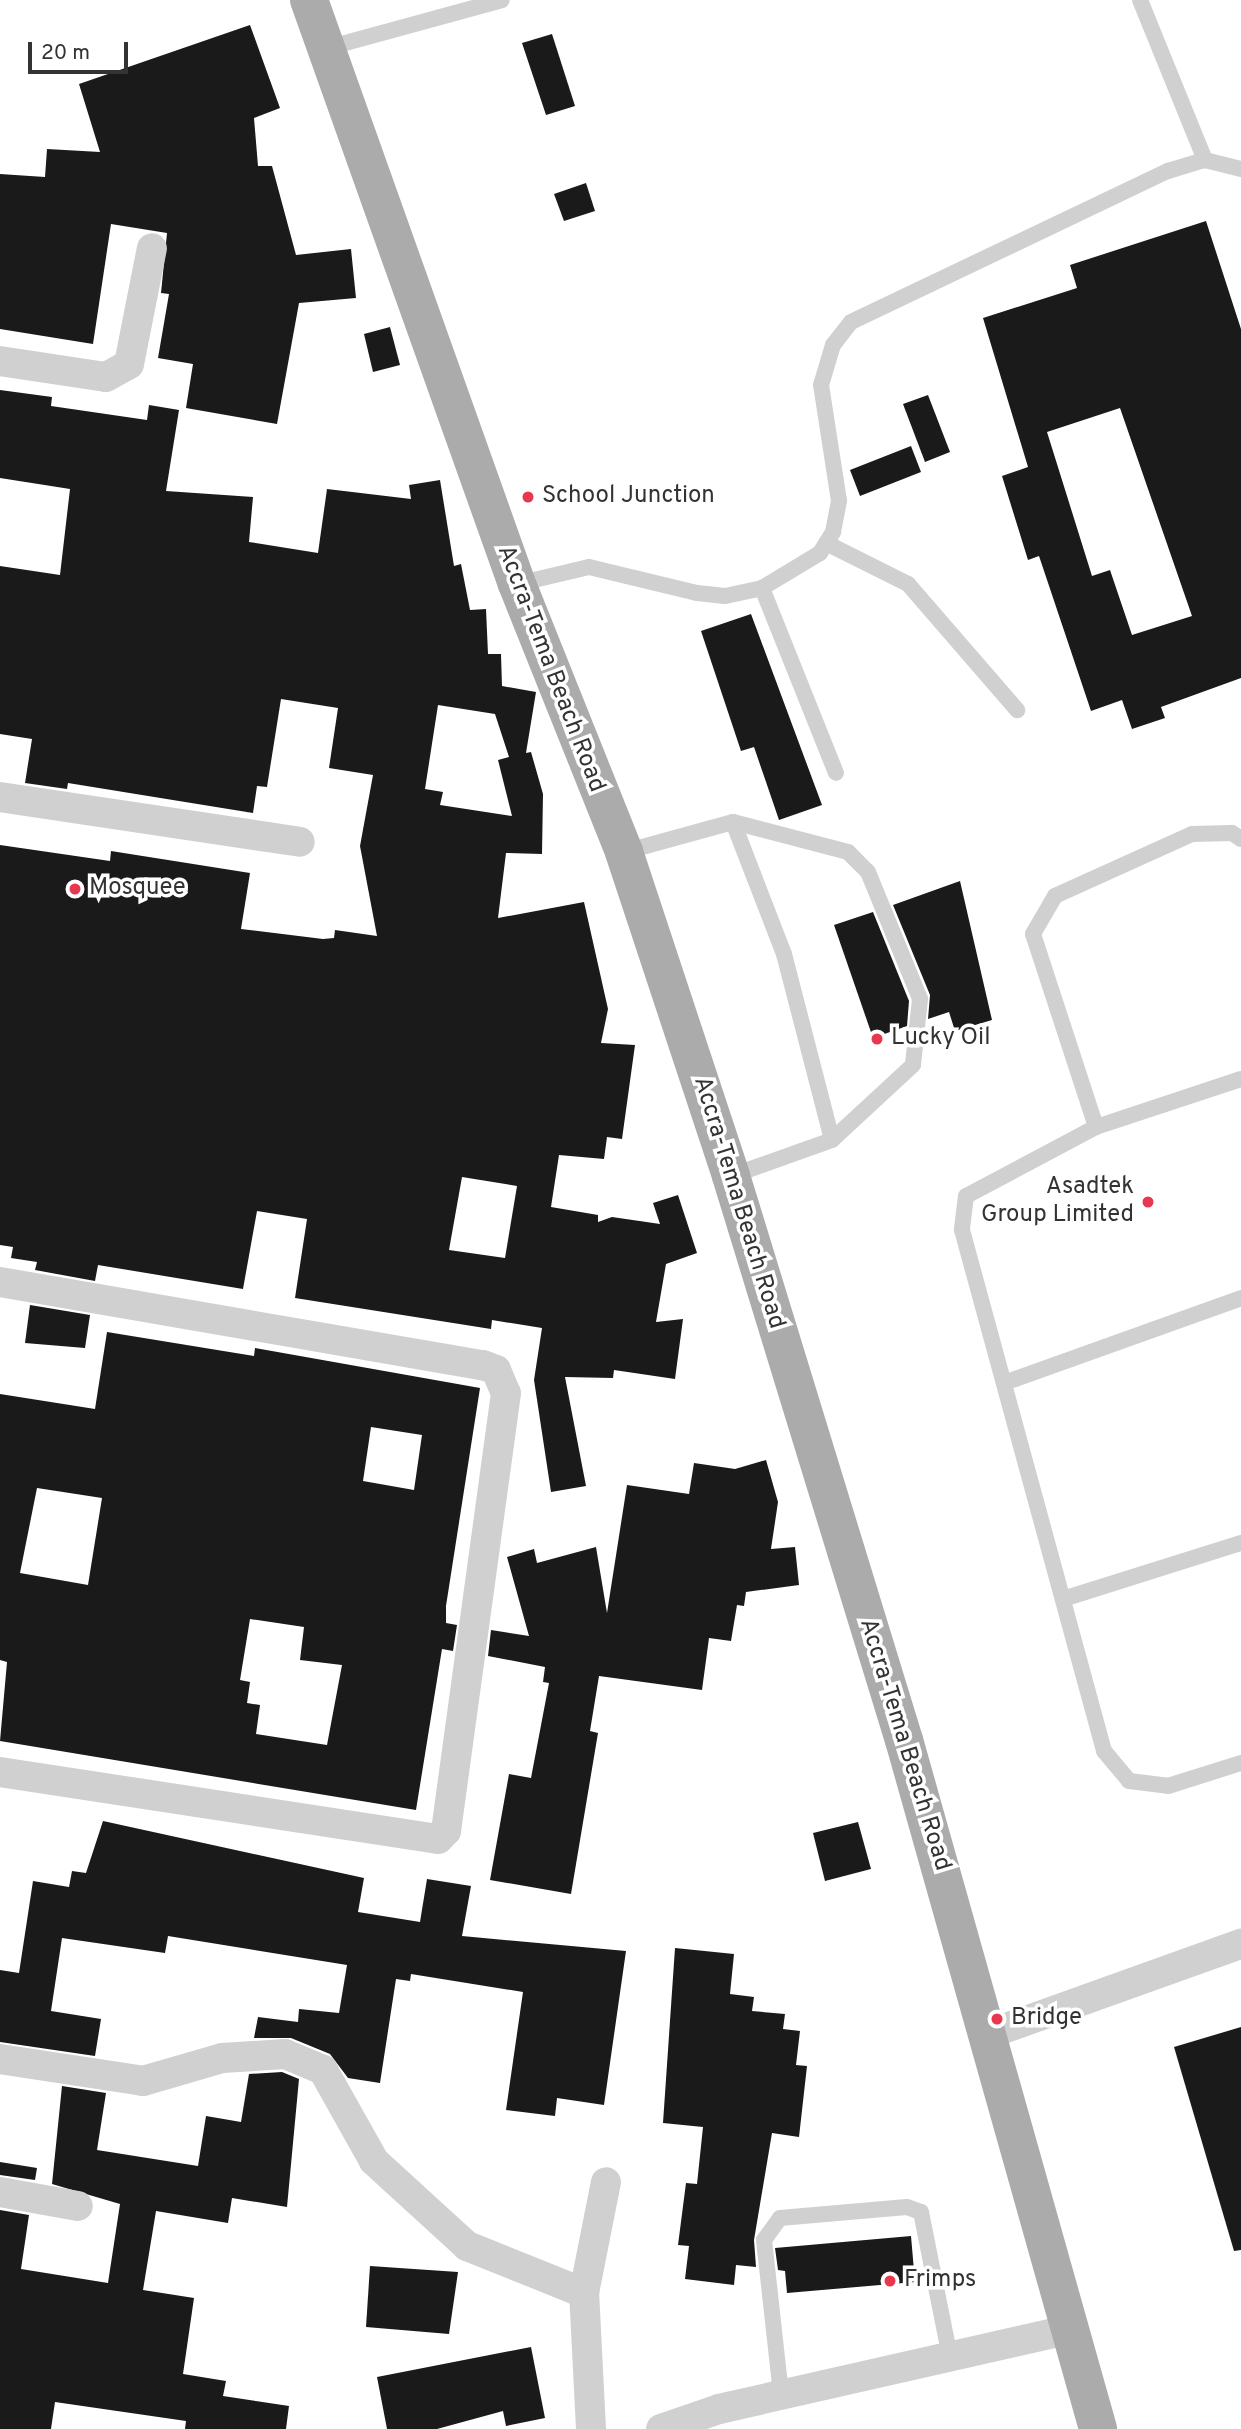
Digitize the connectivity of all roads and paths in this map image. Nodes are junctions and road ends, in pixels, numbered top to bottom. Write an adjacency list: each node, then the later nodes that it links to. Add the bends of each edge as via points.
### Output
1 (309, 0): 4 (main road, Accra-Tema Beach Road)
2 (502, 0): 4 (lane)
3 (1140, 0): 5 (lane)
4 (327, 48): 10 (main road, Accra-Tema Beach Road)
5 (1205, 160): 6 (lane); 9 (lane, via 851,322 833,345 821,385 839,501)
6 (1241, 169)
7 (152, 248): 8 (street, via 129,364 106,377)
8 (0, 361)
9 (825, 543): 11 (lane); 12 (lane, via 908,583)
10 (517, 584): 11 (lane, via 589,567 697,593 726,596); 18 (main road, Accra-Tema Beach Road)
11 (762, 588): 13 (lane)
12 (1017, 709)
13 (836, 773)
14 (0, 797): 17 (street)
15 (733, 822): 18 (lane); 21 (lane, via 784,954); 21 (lane, via 848,852 862,865 920,999 914,1065)
16 (1241, 839): 20 (lane, via 1231,832 1192,834 1068,890 1055,896 1033,934)
17 (300, 842)
18 (624, 852): 22 (main road, Accra-Tema Beach Road)
19 (1241, 1079): 20 (lane)
20 (1096, 1127): 25 (lane, via 967,1196 962,1230)
21 (832, 1139): 22 (lane)
22 (731, 1176): 31 (main road, Accra-Tema Beach Road)
23 (0, 1282): 29 (street, via 483,1365 495,1370 506,1393 446,1831 439,1839)
24 (1241, 1298): 25 (lane)
25 (1004, 1383): 27 (lane)
26 (1241, 1543): 27 (lane)
27 (1063, 1599): 28 (lane, via 1104,1751 1129,1781 1168,1786)
28 (1241, 1763)
29 (0, 1772)
30 (1241, 1944): 31 (street)
31 (989, 2035): 37 (main road, Accra-Tema Beach Road)
32 (0, 2059): 36 (street, via 143,2081 222,2058 285,2054 323,2070 374,2161 467,2246)
33 (606, 2182): 36 (street)
34 (0, 2192): 35 (street)
35 (78, 2206)
36 (584, 2293): 40 (street)
37 (1072, 2329): 38 (street); 42 (main road, Accra-Tema Beach Road)
38 (950, 2357): 39 (street); 39 (lane, via 921,2212 907,2207 779,2218 764,2240)
39 (781, 2394): 41 (street)
40 (590, 2429)
41 (661, 2429)
42 (1098, 2429)

